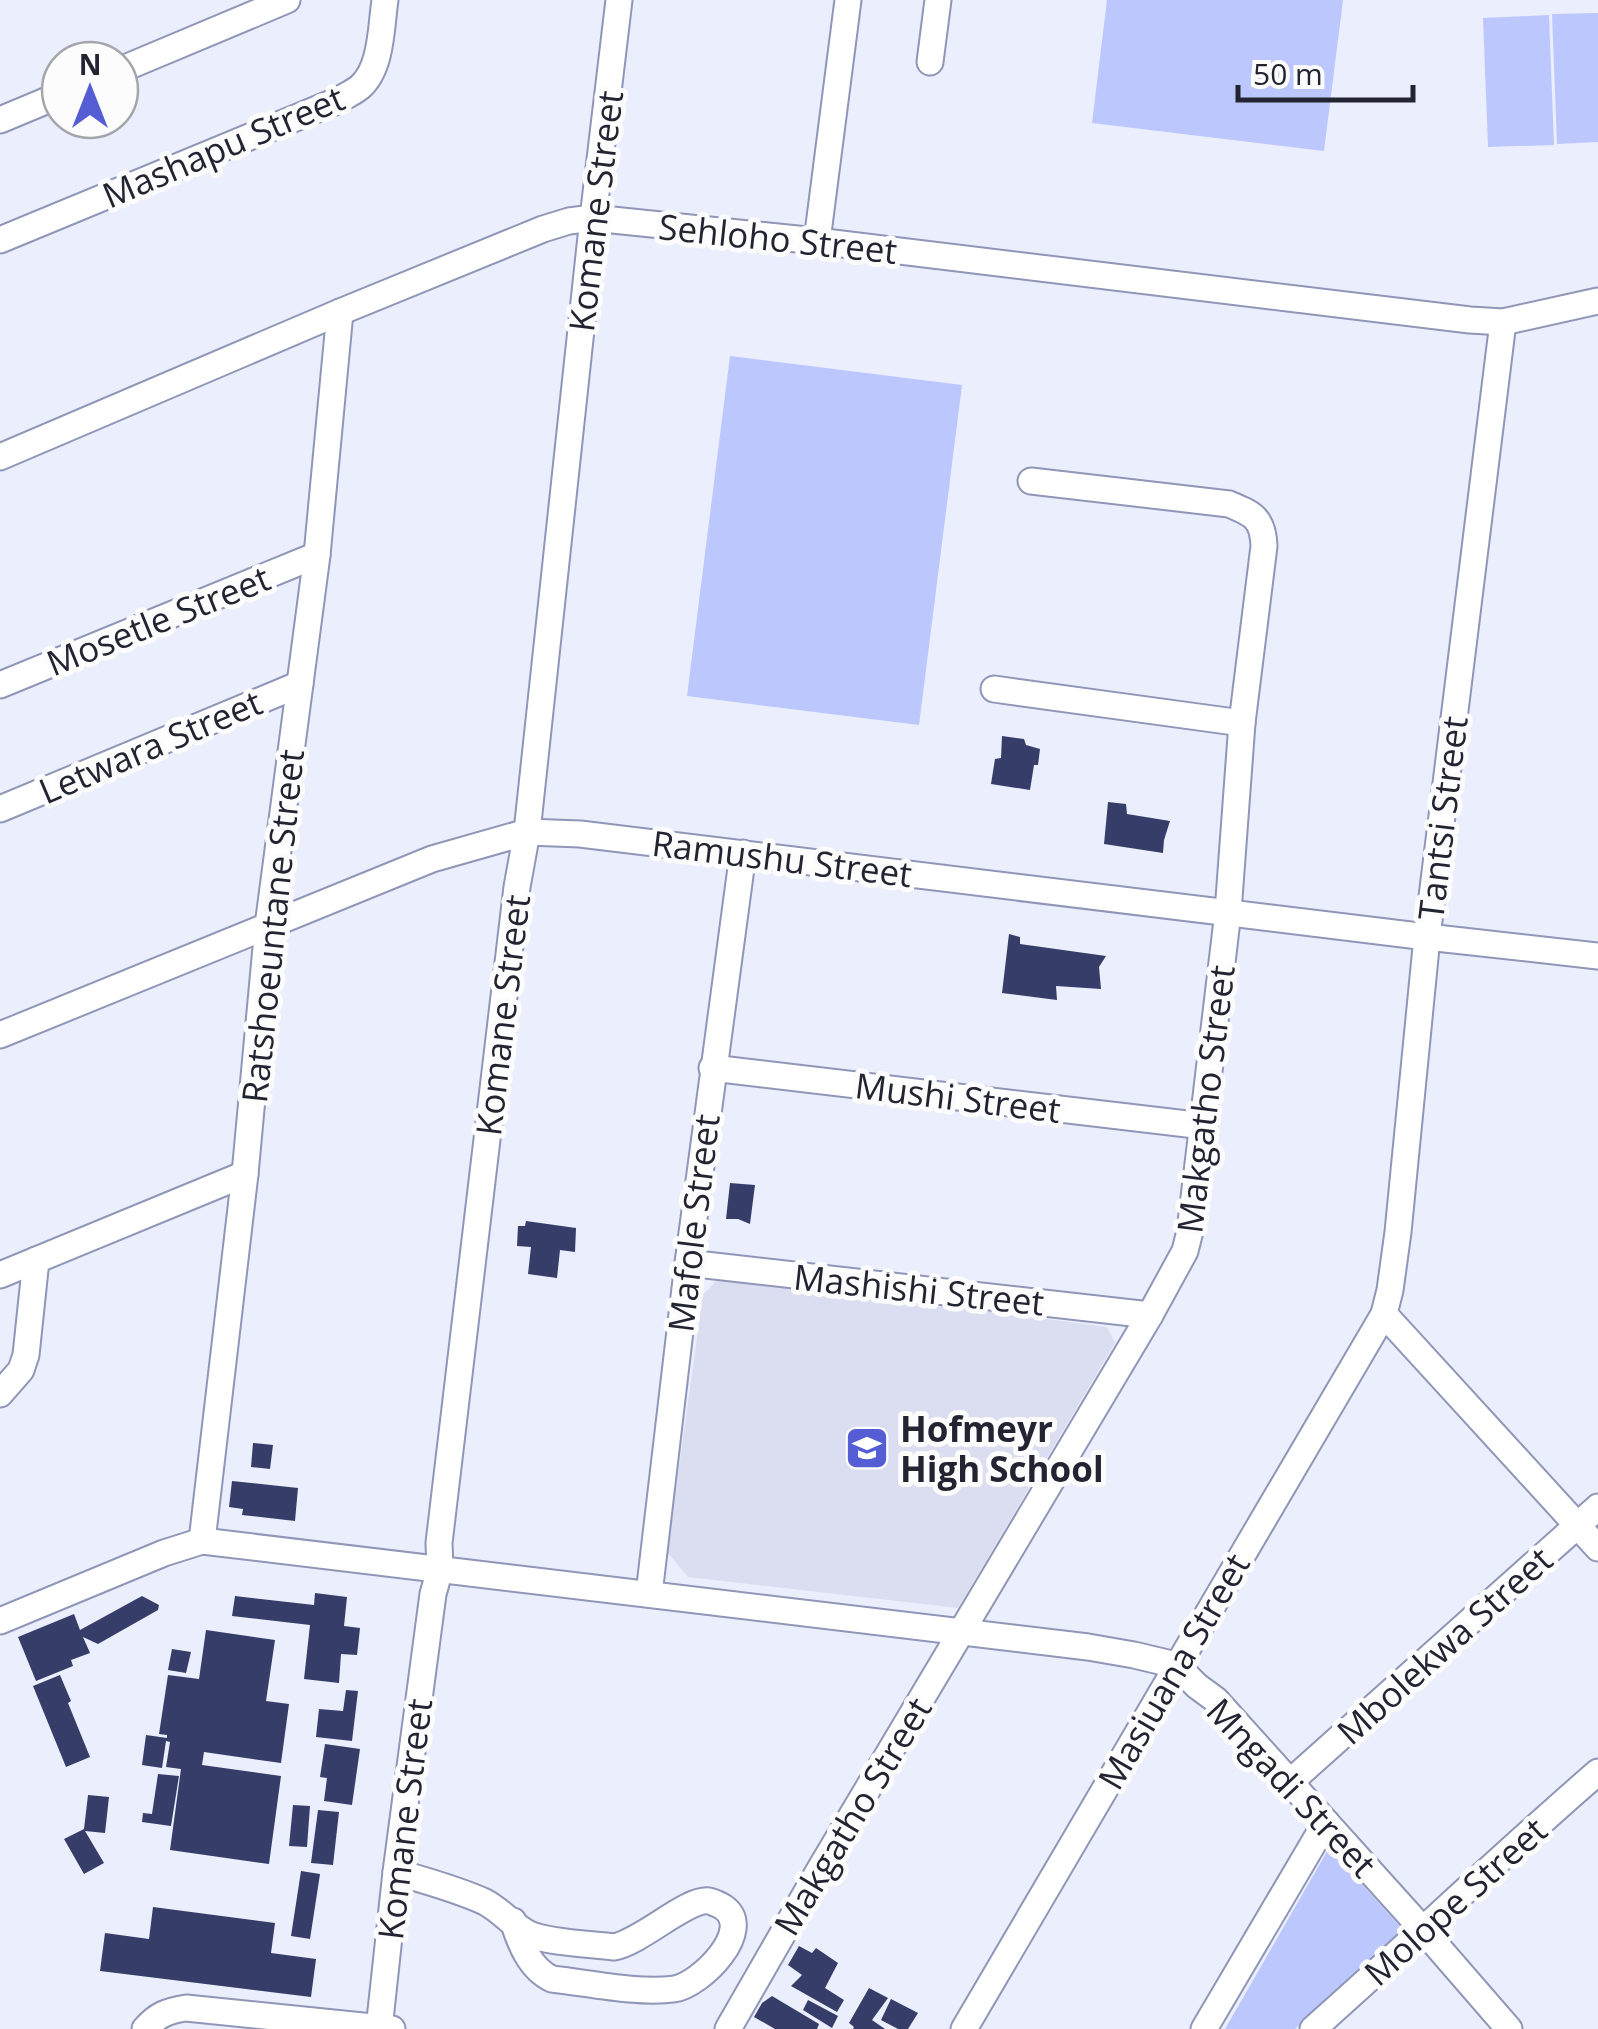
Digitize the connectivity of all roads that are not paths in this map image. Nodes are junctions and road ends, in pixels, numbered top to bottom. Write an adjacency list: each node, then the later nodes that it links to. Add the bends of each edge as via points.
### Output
1 (287, 0): 6 (street)
2 (386, 0): 11 (street, Mashapu Street, via 376,57 362,86)
3 (619, 0): 10 (street, Komane Street)
4 (848, 0): 12 (street)
5 (938, 0): 7 (street)
6 (140, 62)
7 (930, 62)
8 (40, 103): 9 (street)
9 (0, 120)
10 (593, 218): 12 (street, Sehloho Street); 14 (street, Sehloho Street, via 543,229); 24 (street, Komane Street)
11 (0, 240)
12 (817, 241): 15 (street, Sehloho Street)
13 (1598, 301): 15 (street, Sehloho Street)
14 (340, 312): 16 (street, Sehloho Street); 18 (street, Ratshoeuntane Street)
15 (1504, 322): 28 (street, Tantsi Street)
16 (0, 456)
17 (1031, 481): 22 (street, Makgatho Street, via 1229,504 1260,522 1264,546)
18 (317, 556): 19 (street, Ratshoeuntane Street); 20 (street, Mosetle Street)
19 (300, 684): 23 (street, Letwara Street); 27 (street, Ratshoeuntane Street)
20 (0, 685)
21 (994, 688): 22 (street)
22 (1242, 723): 26 (street, Makgatho Street)
23 (0, 809)
24 (527, 832): 25 (street, Ramushu Street); 27 (street, Ramushu Street, via 432,860); 44 (street, Komane Street)
25 (743, 853): 26 (street, Ramushu Street); 31 (street, Mafole Street)
26 (1228, 912): 28 (street, Ramushu Street); 32 (street, Makgatho Street)
27 (268, 926): 30 (street, Ramushu Street); 33 (street, Ratshoeuntane Street)
28 (1427, 938): 29 (street, Ramushu Street); 37 (street, Tantsi Street)
29 (1598, 956)
30 (0, 1035)
31 (712, 1068): 32 (street, Mushi Street); 35 (street, Mafole Street)
32 (1204, 1126): 38 (street, Makgatho Street, via 1185,1252)
33 (245, 1174): 34 (street); 42 (street, Ratshoeuntane Street)
34 (36, 1260): 36 (street); 39 (street, via 26,1355)
35 (688, 1264): 38 (street, Mashishi Street); 45 (street, Mafole Street)
36 (0, 1275)
37 (1384, 1314): 41 (street); 48 (street, Masiuana Street)
38 (1150, 1315): 47 (street, Makgatho Street)
39 (0, 1394)
40 (1598, 1507): 41 (street, Mbolekwa Street)
41 (1578, 1526): 43 (street); 50 (street, Mbolekwa Street)
42 (202, 1541): 44 (street, Mngadi Street); 46 (street)
43 (1598, 1548)
44 (440, 1570): 45 (street, Mngadi Street); 52 (street, Komane Street)
45 (649, 1594): 47 (street, Mngadi Street)
46 (0, 1621)
47 (962, 1632): 48 (street, Mngadi Street); 57 (street, Makgatho Street)
48 (1176, 1665): 50 (street, Mngadi Street); 58 (street, Masiuana Street)
49 (1598, 1772): 54 (street, Molope Street)
50 (1289, 1783): 51 (street, Mngadi Street)
51 (1326, 1822): 54 (street, Mngadi Street); 59 (street)
52 (396, 1872): 53 (street, via 485,1902); 55 (street, Komane Street)
53 (513, 1921): 53 (street, via 539,1937 614,1947 708,1900 732,1915 734,1928 713,1966 692,1984 642,1989 542,1974)
54 (1424, 1930): 60 (street, Molope Street); 61 (street, Mngadi Street)
55 (383, 2028): 56 (street, via 186,2008 166,2011)
56 (145, 2029)
57 (728, 2029)
58 (964, 2029)
59 (1204, 2029)
60 (1312, 2029)
61 (1510, 2029)

